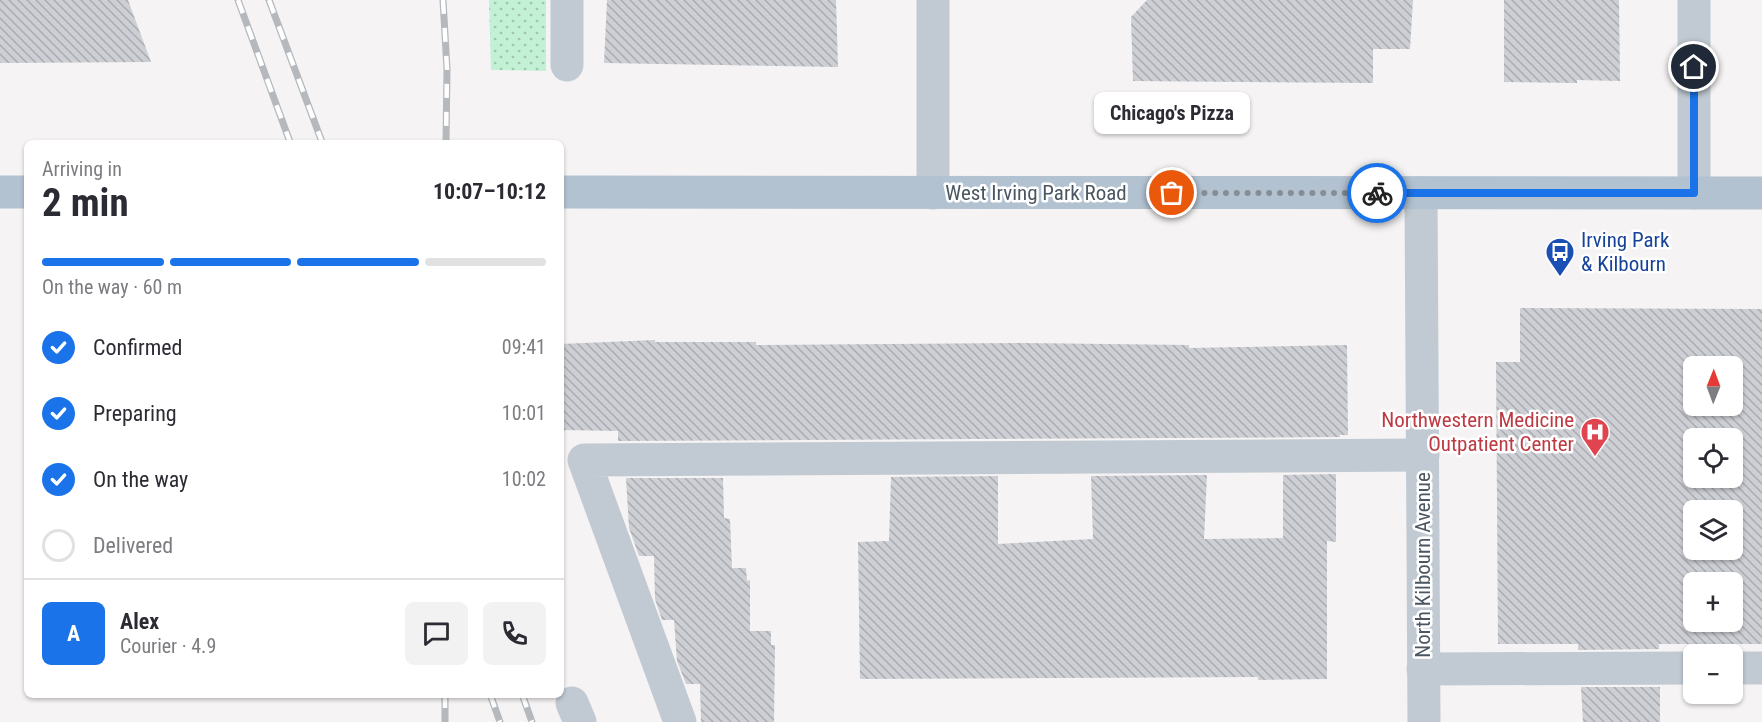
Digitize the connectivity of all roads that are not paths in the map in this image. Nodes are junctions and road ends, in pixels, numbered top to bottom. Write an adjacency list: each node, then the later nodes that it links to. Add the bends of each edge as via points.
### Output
1 (567, 0): 4 (street)
2 (933, 0): 8 (street)
3 (1694, 0): 10 (street)
4 (567, 65)
5 (0, 192): 6 (main road)
6 (24, 192)
7 (564, 192): 8 (main road, West Irving Park Road)
8 (933, 193): 9 (main road, West Irving Park Road)
9 (1421, 193): 10 (main road, West Irving Park Road); 12 (street, North Kilbourn Avenue)
10 (1694, 193): 11 (main road, West Irving Park Road)
11 (1762, 193)
12 (1423, 455): 16 (street, North Kilbourn Avenue); 17 (street, via 584,460)
13 (1683, 668): 16 (street)
14 (1743, 668): 15 (street)
15 (1762, 668)
16 (1423, 669): 18 (street, North Kilbourn Avenue)
17 (680, 722)
18 (1424, 722)

